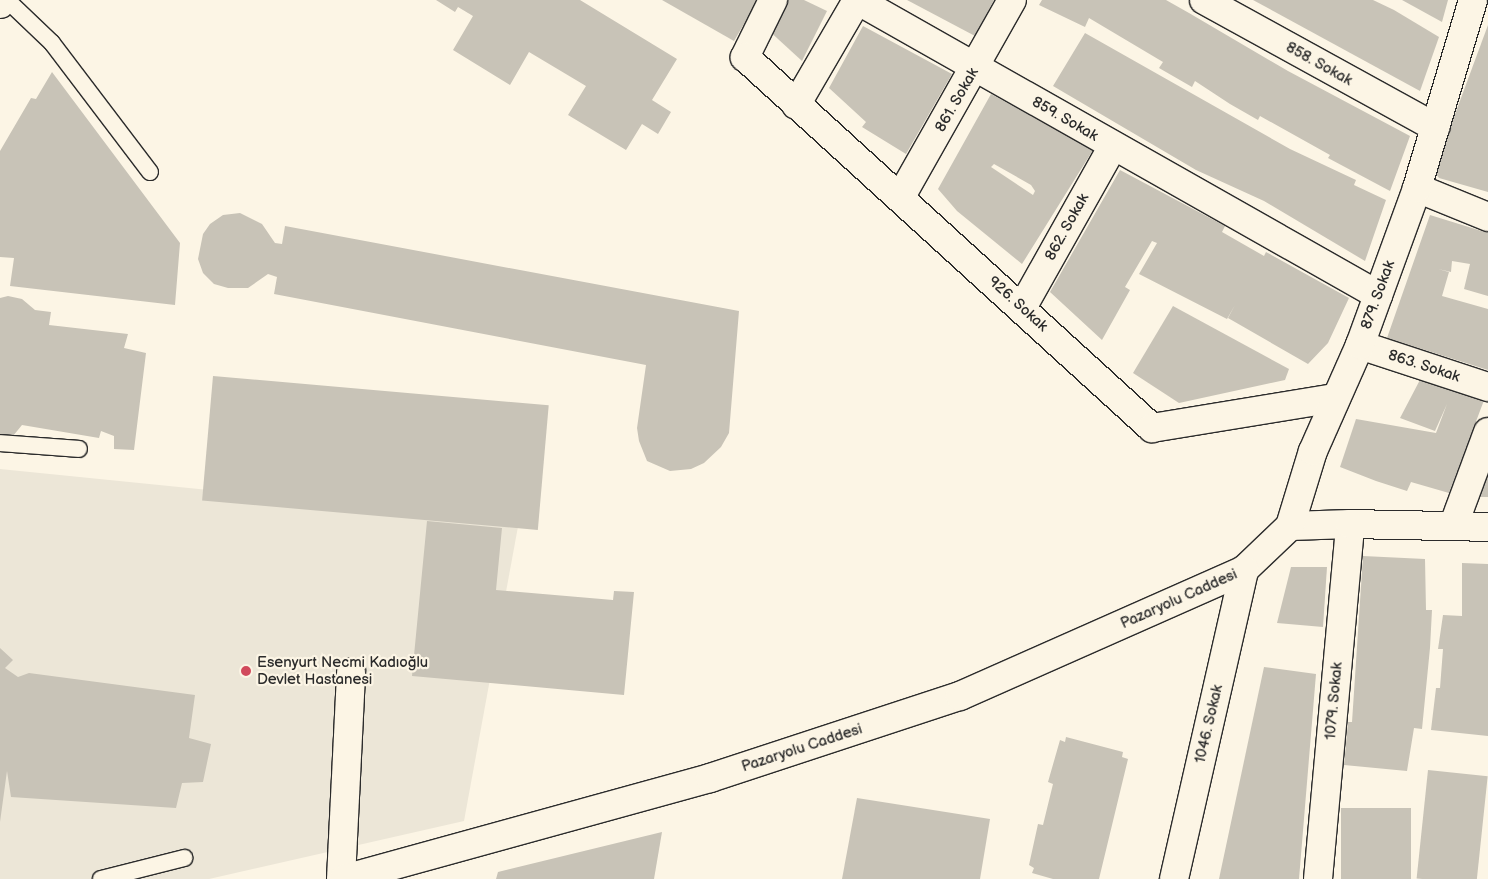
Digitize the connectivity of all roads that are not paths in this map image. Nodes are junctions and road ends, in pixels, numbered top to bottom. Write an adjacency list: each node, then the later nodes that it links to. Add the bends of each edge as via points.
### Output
1 (3, 0): 7 (street)
2 (7, 0): 12 (lane, via 52,43)
3 (773, 0): 9 (street, 926. Sokak, via 745,57)
4 (1012, 0): 8 (street, 861. Sokak)
5 (1204, 0): 10 (street, 858. Sokak)
6 (1474, 0): 10 (street, 879. Sokak)
7 (0, 4)
8 (976, 68): 9 (street, 859. Sokak, via 856,0); 11 (street, 859. Sokak); 14 (street, 861. Sokak)
9 (796, 105): 14 (street, 926. Sokak)
10 (1435, 127): 13 (street, 879. Sokak)
11 (1113, 146): 16 (street, 859. Sokak); 17 (street, 862. Sokak)
12 (150, 172)
13 (1416, 188): 15 (street); 16 (street, 879. Sokak)
14 (900, 198): 17 (street, 926. Sokak)
15 (1488, 217)
16 (1378, 295): 18 (street, 879. Sokak)
17 (1022, 308): 20 (street, 926. Sokak, via 1152,428)
18 (1360, 345): 19 (street, 863. Sokak); 20 (street, 879. Sokak)
19 (1488, 387)
20 (1336, 398): 26 (street, 879. Sokak, via 1312,451)
21 (1488, 432): 25 (street)
22 (0, 443): 23 (lane)
23 (78, 449)
24 (1350, 524): 25 (street); 26 (street); 34 (street, 1079. Sokak)
25 (1454, 524): 27 (street)
26 (1290, 526): 28 (street, 879. Sokak)
27 (1488, 527)
28 (1244, 570): 32 (street, Pazaryolu Caddesi, via 960,696 710,778); 33 (street, 1046. Sokak)
29 (351, 672): 32 (street)
30 (184, 858): 31 (lane)
31 (100, 879)
32 (342, 879)
33 (1174, 879)
34 (1318, 879)

